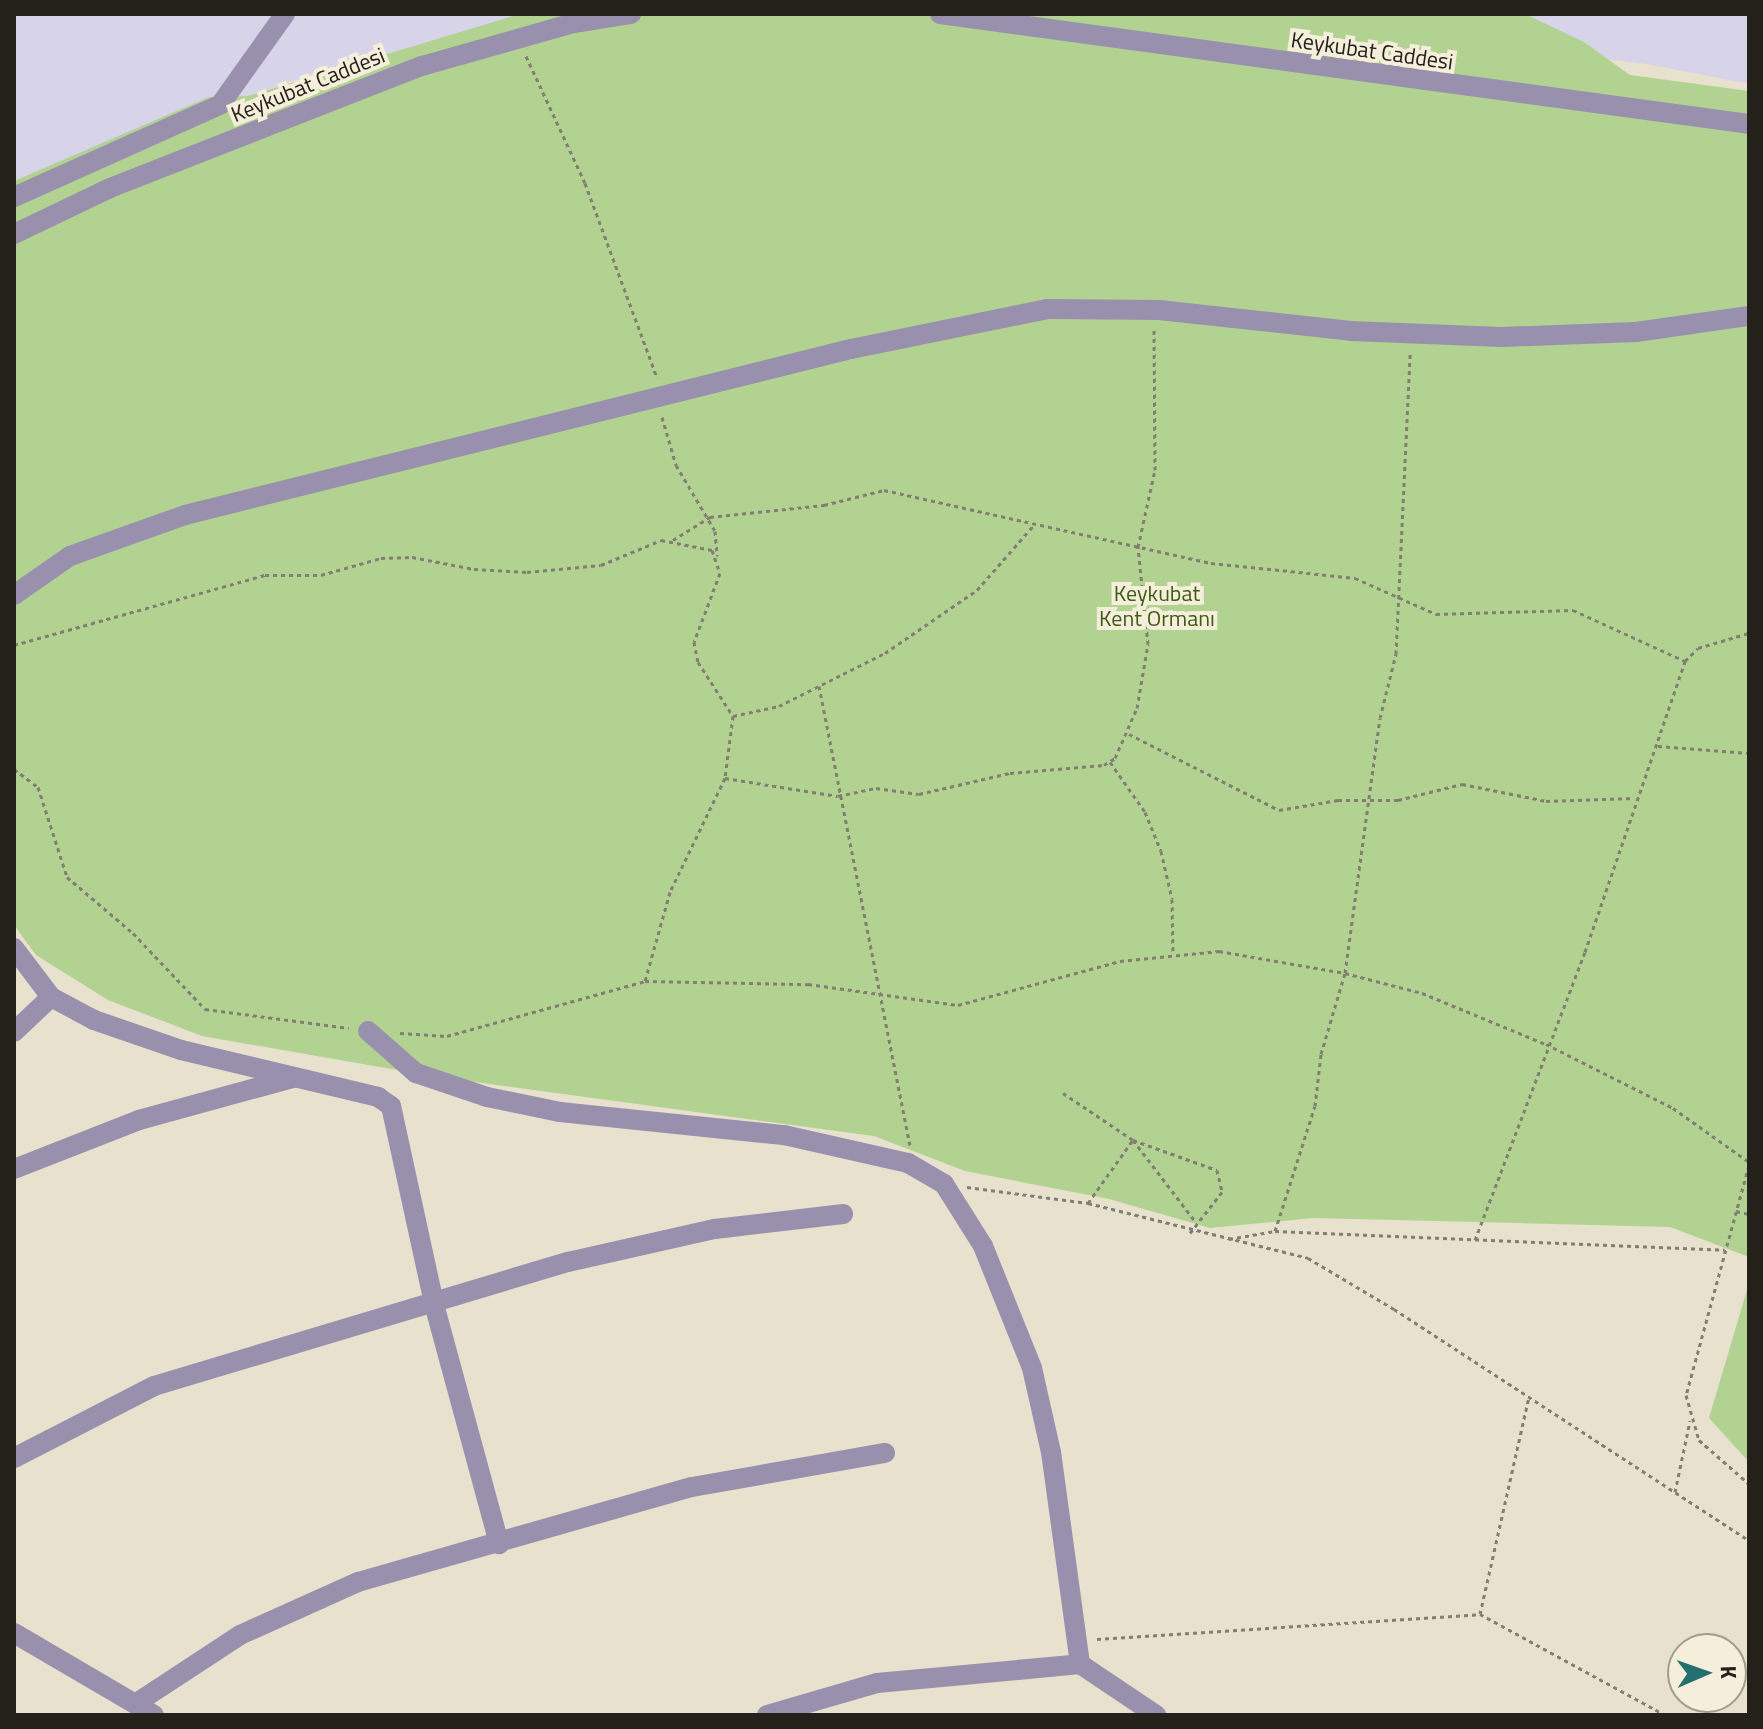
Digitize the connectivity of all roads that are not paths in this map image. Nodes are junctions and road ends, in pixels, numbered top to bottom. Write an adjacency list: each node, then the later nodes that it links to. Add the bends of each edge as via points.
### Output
1 (285, 14): 5 (street, via 220,105)
2 (631, 14): 6 (street, Keykubat Caddesi, via 518,38 409,71)
3 (940, 14): 4 (street, Keykubat Caddesi)
4 (1749, 124)
5 (14, 197)
6 (18, 227)
7 (1749, 316): 8 (street, via 1575,336 1410,335 1153,310 1047,309 851,349 143,527 70,556)
8 (14, 595)
9 (14, 948): 10 (street)
10 (51, 997): 12 (street); 13 (street, via 152,1041)
11 (368, 1031): 21 (street, via 416,1073 487,1097 560,1112 784,1135 911,1165 944,1184 990,1260 1032,1368 1051,1452)
12 (14, 1032)
13 (301, 1076): 14 (street, via 139,1120); 16 (street, via 378,1097 395,1111)
14 (14, 1169)
15 (843, 1214): 16 (street, via 715,1229 568,1262)
16 (434, 1304): 18 (street, via 154,1386); 19 (street)
17 (885, 1453): 19 (street, via 692,1487)
18 (14, 1458)
19 (499, 1544): 22 (street, via 404,1566 312,1600 205,1656)
20 (14, 1633): 22 (street)
21 (1080, 1664): 23 (street, via 877,1683); 24 (street)
22 (146, 1708)
23 (767, 1715)
24 (1156, 1715)

